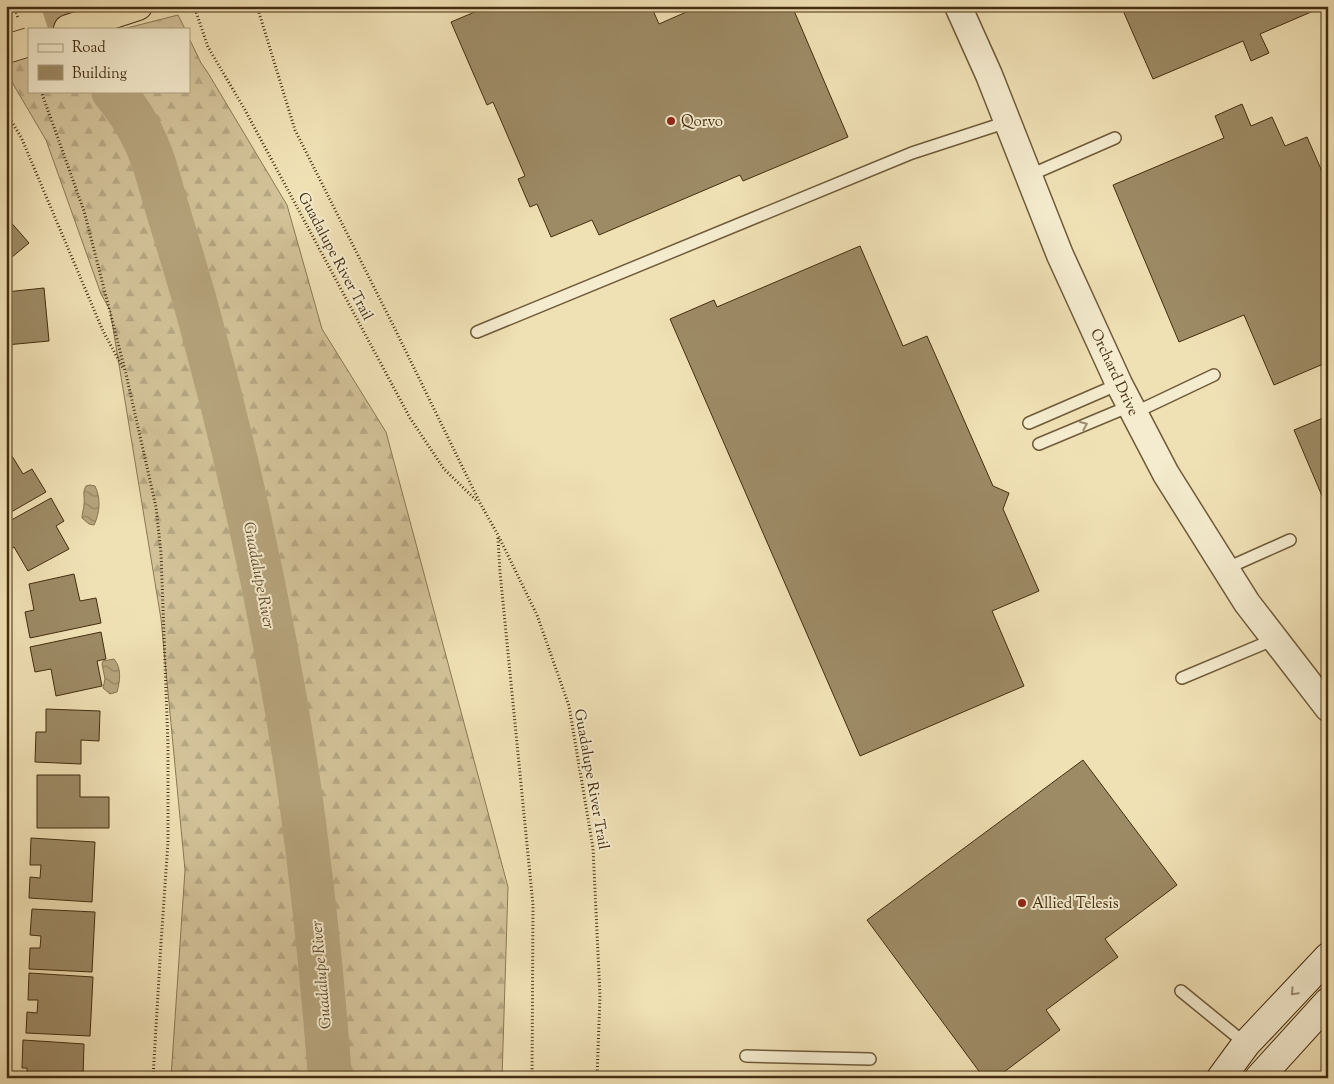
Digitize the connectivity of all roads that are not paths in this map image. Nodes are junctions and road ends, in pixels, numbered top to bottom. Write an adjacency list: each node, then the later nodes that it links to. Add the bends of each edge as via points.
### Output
1 (138, 6): 3 (highway)
2 (958, 6): 6 (street, Orchard Drive)
3 (71, 28)
4 (28, 42): 5 (highway, bridge)
5 (6, 49)
6 (1007, 122): 8 (street, Orchard Drive); 9 (lane, via 907,156)
7 (1115, 138): 8 (lane)
8 (1028, 176): 11 (street, Orchard Drive, via 1060,255)
9 (477, 332)
10 (1214, 375): 11 (lane)
11 (1128, 401): 12 (lane); 13 (lane, one-way to 11); 15 (street, Orchard Drive, via 1166,474)
12 (1029, 423)
13 (1039, 444)
14 (1290, 540): 15 (lane)
15 (1225, 569): 16 (street, Orchard Drive)
16 (1275, 639): 17 (lane); 18 (street, Orchard Drive)
17 (1182, 678)
18 (1328, 708)
19 (1328, 957): 22 (main road, one-way to 22)
20 (1182, 991): 22 (lane)
21 (1328, 1002): 25 (main road)
22 (1246, 1044): 25 (main road); 26 (main road)
23 (746, 1056): 24 (lane)
24 (870, 1059)
25 (1265, 1070)
26 (1221, 1078)

